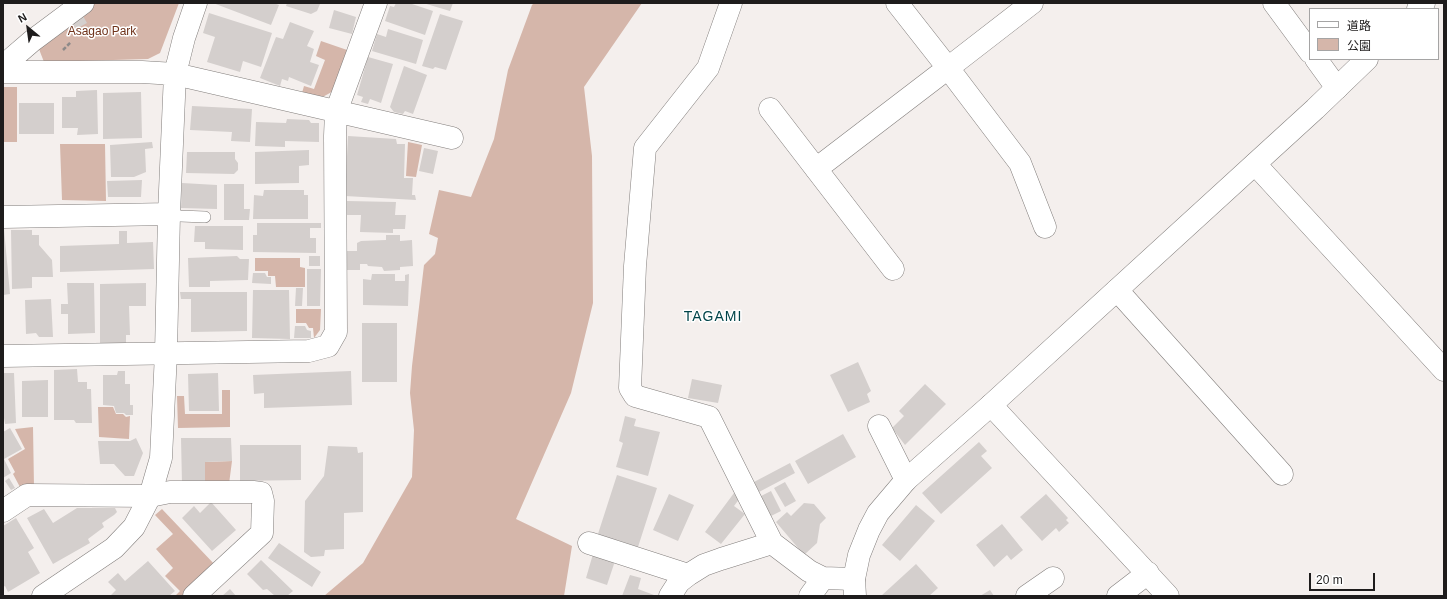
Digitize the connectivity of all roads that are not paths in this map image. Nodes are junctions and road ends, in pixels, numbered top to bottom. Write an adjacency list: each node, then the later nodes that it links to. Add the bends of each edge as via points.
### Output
1 (83, 3): 11 (street)
2 (196, 3): 14 (street)
3 (376, 3): 17 (street)
4 (731, 3): 36 (street, via 708,68 645,148 635,266 630,388 635,396 709,417)
5 (897, 3): 12 (street)
6 (1032, 3): 12 (street)
7 (1274, 3): 8 (street)
8 (1309, 51)
9 (1317, 60): 15 (street)
10 (1366, 60): 15 (street)
11 (3, 66)
12 (948, 68): 20 (street); 24 (street, via 1020,163)
13 (3, 72): 14 (street)
14 (175, 74): 17 (street); 21 (street)
15 (1337, 88): 19 (street)
16 (770, 110): 20 (street)
17 (336, 112): 18 (street); 27 (street, via 336,332 328,346 309,351)
18 (452, 138)
19 (1255, 164): 26 (street); 29 (street)
20 (816, 169): 25 (street)
21 (169, 214): 22 (street); 23 (lane); 27 (street)
22 (3, 217)
23 (205, 217)
24 (1045, 227)
25 (893, 269)
26 (1117, 290): 30 (street); 32 (street)
27 (166, 353): 28 (street); 34 (street, via 161,458)
28 (3, 356)
29 (1444, 370)
30 (991, 405): 33 (street); 38 (street)
31 (879, 426): 33 (street)
32 (1282, 474)
33 (906, 480): 42 (street, via 878,513 869,530 859,555)
34 (150, 496): 35 (street, via 27,496); 43 (street, via 134,527 114,548); 44 (street, via 170,492 261,493 262,533)
35 (3, 511)
36 (772, 542): 39 (street, via 704,565); 40 (street, via 809,571)
37 (589, 543): 39 (street)
38 (1148, 573): 48 (street); 49 (street)
39 (688, 575): 45 (street, via 679,582)
40 (823, 578): 42 (street); 46 (street)
41 (1053, 578): 47 (street)
42 (854, 587)
43 (43, 596)
44 (194, 596)
45 (670, 596)
46 (810, 596)
47 (1027, 596)
48 (1118, 596)
49 (1168, 596)

